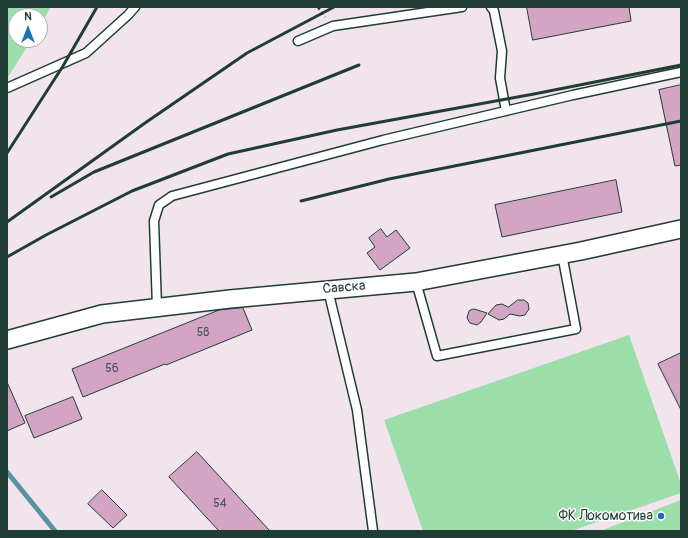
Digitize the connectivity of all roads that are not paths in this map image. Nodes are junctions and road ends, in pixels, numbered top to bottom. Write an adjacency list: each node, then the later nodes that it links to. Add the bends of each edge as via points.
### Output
1 (136, 7): 6 (lane, via 86,53)
2 (462, 7): 4 (lane, via 333,26)
3 (491, 7): 7 (lane, via 502,51 500,78)
4 (298, 41)
5 (681, 72): 7 (lane)
6 (7, 88)
7 (506, 111): 12 (lane, via 383,140 172,196 160,205 154,221)
8 (681, 229): 9 (street, Савска)
9 (562, 254): 10 (street, Савска); 10 (lane, via 576,329 437,356)
10 (416, 282): 11 (street, Савска)
11 (328, 290): 12 (street, Савска); 14 (lane, via 357,410)
12 (157, 307): 13 (street, Савска, via 102,314)
13 (7, 340)
14 (373, 531)

